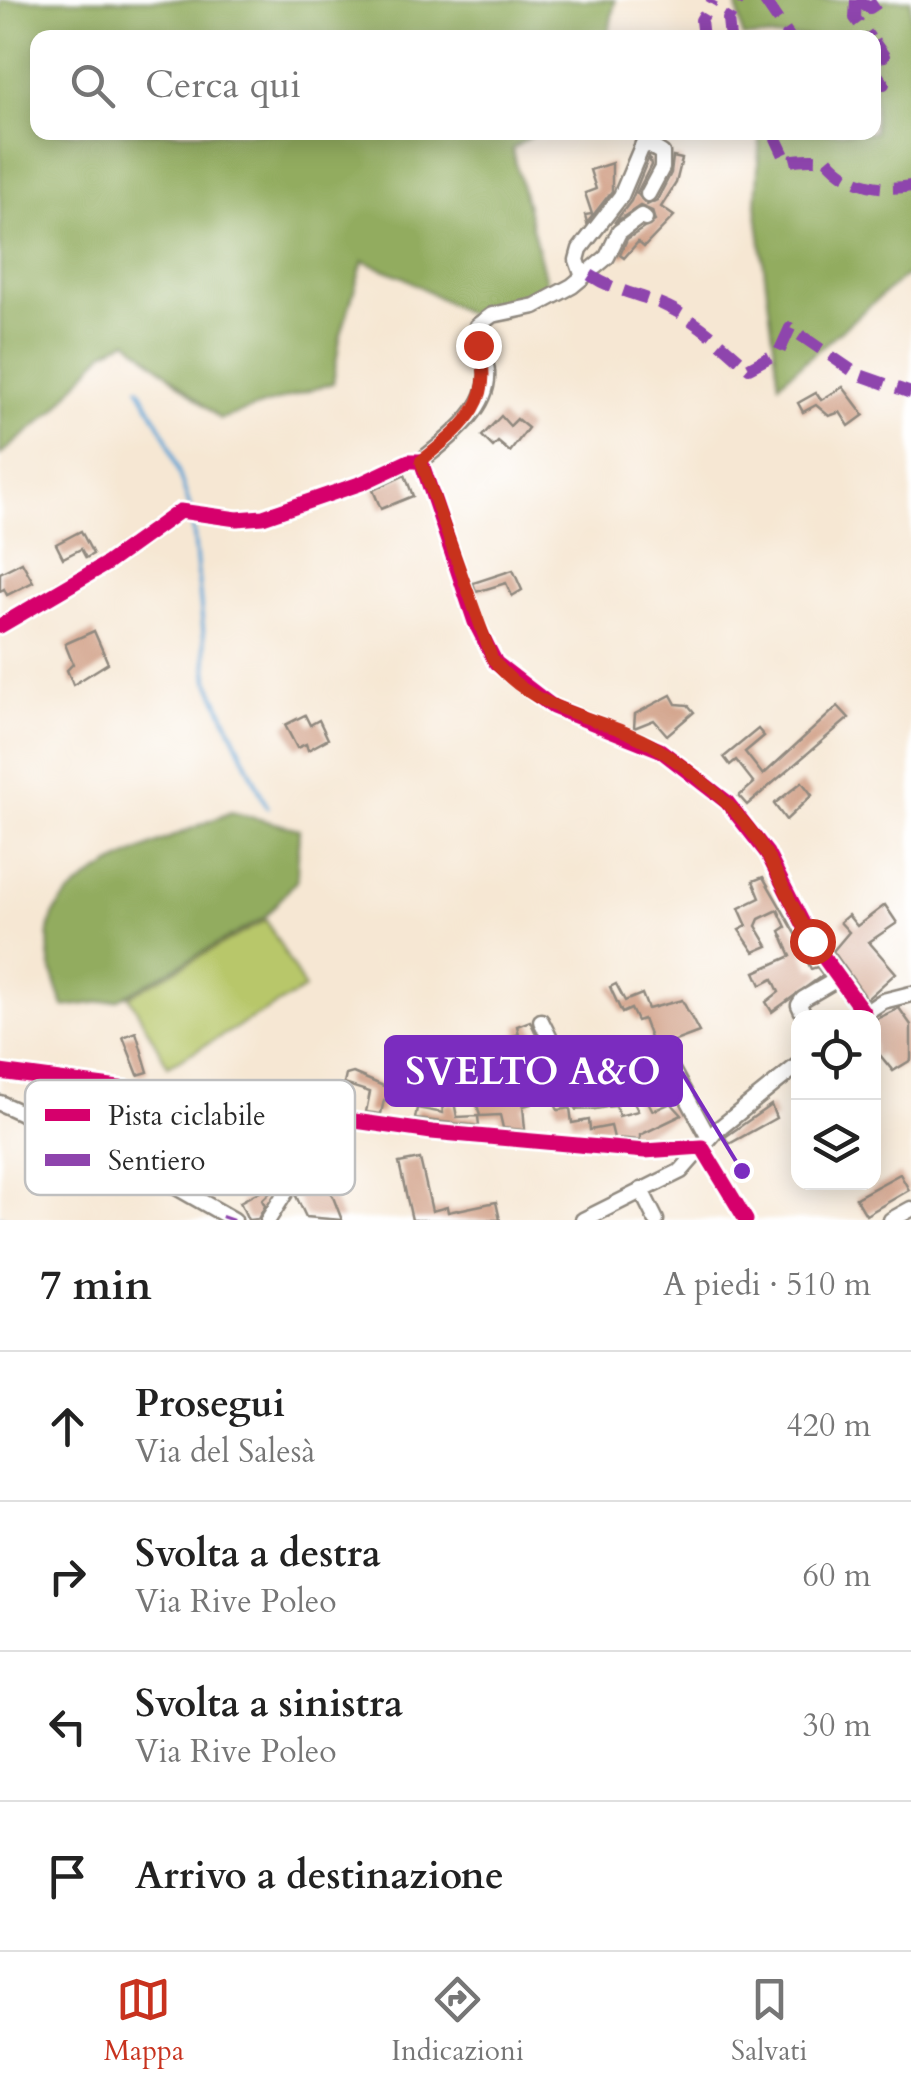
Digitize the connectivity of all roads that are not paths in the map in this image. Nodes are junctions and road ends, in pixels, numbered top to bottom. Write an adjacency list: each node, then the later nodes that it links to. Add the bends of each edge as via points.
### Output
1 (645, 140): 5 (street, via 621,196 580,249)
2 (649, 140): 3 (street, via 662,153 662,168)
3 (648, 194)
4 (646, 219): 5 (street, via 619,232 608,257 590,275)
5 (582, 274): 6 (street, via 540,303 492,315 478,326 487,374 482,394 468,420)
6 (421, 461): 7 (street, via 409,460 263,518 180,511); 8 (street, via 496,663 553,707 660,750 726,802 766,854)
7 (0, 626)
8 (839, 978): 10 (street, via 803,998); 11 (street)
9 (911, 994): 12 (street)
10 (802, 1010)
11 (858, 1010)
12 (868, 1010)
13 (540, 1020): 20 (street, via 581,1101 609,1100 671,1068)
14 (791, 1071): 20 (street)
15 (0, 1072): 16 (street)
16 (59, 1080)
17 (0, 1103): 18 (street)
18 (25, 1114)
19 (355, 1119): 20 (street, via 432,1132 645,1150 691,1152)
20 (706, 1142): 21 (street, via 681,1171); 28 (street)
21 (641, 1190): 26 (street); 27 (street)
22 (190, 1195): 24 (street)
23 (284, 1195): 25 (street)
24 (234, 1220)
25 (268, 1220)
26 (583, 1220)
27 (656, 1220)
28 (746, 1220)

